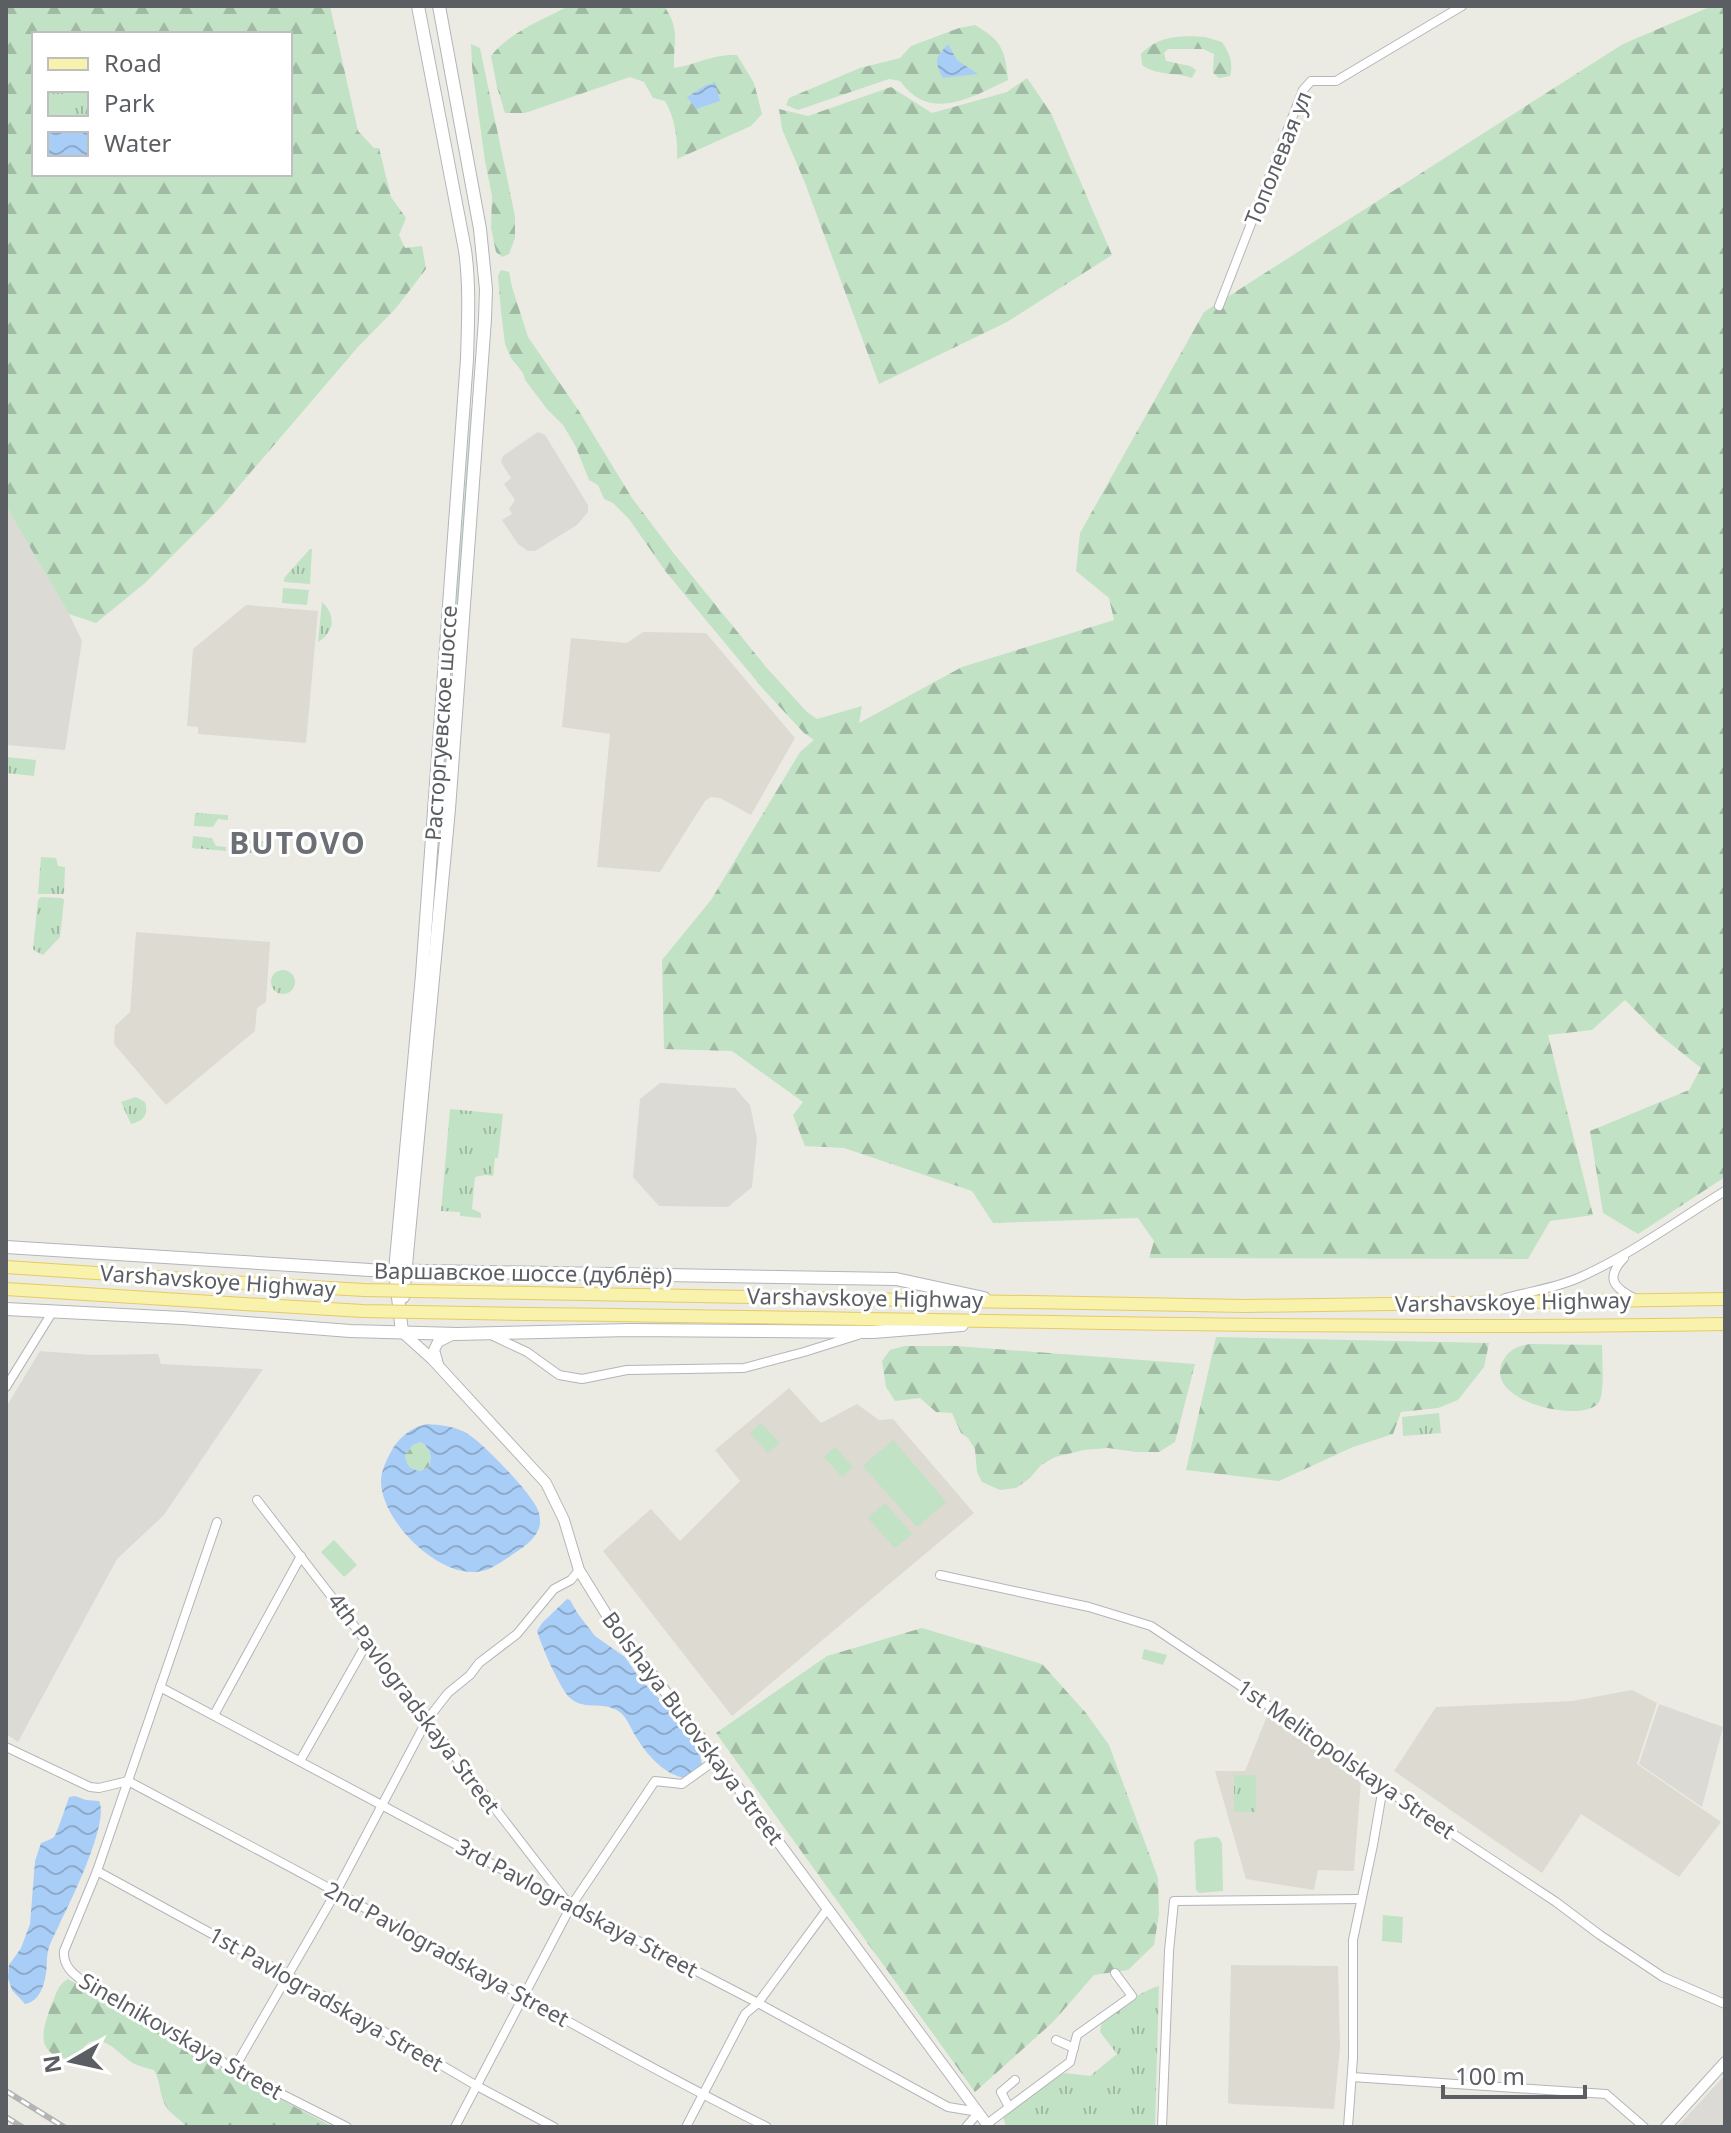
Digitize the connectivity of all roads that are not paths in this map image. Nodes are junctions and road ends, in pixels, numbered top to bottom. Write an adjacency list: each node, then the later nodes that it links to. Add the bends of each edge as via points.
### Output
1 (418, 6): 9 (main road, Расторгуевское шоссе, via 468,269 467,359)
2 (439, 6): 9 (main road, Расторгуевское шоссе, via 486,289 432,1006)
3 (1462, 6): 4 (street, Тополевая ул, via 1336,81 1311,81 1303,90)
4 (1219, 306)
5 (1725, 1191): 7 (street)
6 (6, 1247): 9 (main road, Варшавское шоссе (дублёр))
7 (1633, 1249): 13 (street, via 1613,1277 1622,1292); 14 (street, via 1573,1280)
8 (6, 1267): 12 (main road, Varshavskoye Highway, bridge, via 364,1290)
9 (400, 1271): 12 (main road, Варшавское шоссе (дублёр), via 896,1279); 19 (main road)
10 (6, 1289): 17 (main road, Varshavskoye Highway, bridge, via 363,1311)
11 (1725, 1299): 13 (main road, Varshavskoye Highway)
12 (991, 1300): 14 (main road, Varshavskoye Highway, via 1245,1306)
13 (1638, 1300): 14 (main road, Varshavskoye Highway)
14 (1490, 1302)
15 (6, 1309): 16 (main road)
16 (53, 1311): 19 (main road); 24 (street)
17 (991, 1321): 18 (main road, Varshavskoye Highway); 20 (main road)
18 (1725, 1324)
19 (402, 1332): 21 (main road); 23 (street, Bolshaya Butovskaya Street)
20 (873, 1332): 22 (main road); 22 (street, via 744,1368 627,1370 582,1379 559,1375)
21 (457, 1334): 22 (main road); 23 (street, via 438,1342 434,1350)
22 (489, 1334)
23 (439, 1366): 28 (street, Bolshaya Butovskaya Street, via 546,1483)
24 (6, 1387)
25 (257, 1500): 27 (street, 4th Pavlogradskaya Street)
26 (217, 1522): 31 (street)
27 (301, 1556): 30 (street, 4th Pavlogradskaya Street); 32 (street)
28 (579, 1570): 33 (street, via 554,1589 517,1634 448,1693); 35 (street, Bolshaya Butovskaya Street, via 608,1617)
29 (940, 1575): 38 (street, 1st Melitopolskaya Street, via 1151,1626)
30 (368, 1641): 33 (street, 4th Pavlogradskaya Street); 36 (street)
31 (160, 1687): 32 (street, 3rd Pavlogradskaya Street); 37 (street)
32 (214, 1715): 36 (street, 3rd Pavlogradskaya Street)
33 (427, 1720): 39 (street); 43 (street, 4th Pavlogradskaya Street)
34 (6, 1747): 37 (street, via 90,1787)
35 (717, 1759): 43 (street, via 682,1784 655,1781); 44 (street, Bolshaya Butovskaya Street)
36 (300, 1761): 39 (street, 3rd Pavlogradskaya Street)
37 (128, 1781): 40 (street); 41 (street, 2nd Pavlogradskaya Street)
38 (1383, 1787): 42 (street); 49 (street, 1st Melitopolskaya Street, via 1663,1977)
39 (382, 1804): 41 (street); 43 (street, 3rd Pavlogradskaya Street)
40 (97, 1871): 46 (street, 1st Pavlogradskaya Street); 53 (street, Sinelnikovskaya Street, via 64,1951 72,1973)
41 (336, 1892): 46 (street); 47 (street, 2nd Pavlogradskaya Street)
42 (1361, 1899): 54 (street, via 1352,1963); 67 (street, via 1174,1901)
43 (571, 1906): 47 (street); 48 (street, 3rd Pavlogradskaya Street)
44 (828, 1908): 48 (street); 59 (street, Bolshaya Butovskaya Street)
45 (1115, 1973): 51 (street, via 1132,1996 1077,2035)
46 (289, 1976): 53 (street, via 239,2060); 56 (street, 1st Pavlogradskaya Street)
47 (523, 1997): 56 (street); 57 (street, 2nd Pavlogradskaya Street)
48 (758, 2003): 57 (street, via 745,2014); 59 (street, 3rd Pavlogradskaya Street, via 948,2107)
49 (1725, 2004)
50 (1056, 2040): 51 (street)
51 (1074, 2048): 58 (street, via 1070,2062)
52 (1725, 2062): 70 (street)
53 (228, 2067): 61 (street, Sinelnikovskaya Street)
54 (1352, 2077): 68 (street); 69 (street, via 1606,2094)
55 (1015, 2080): 58 (street, via 1001,2092)
56 (477, 2086): 62 (street); 63 (street, 1st Pavlogradskaya Street)
57 (703, 2095): 64 (street); 65 (street, 2nd Pavlogradskaya Street)
58 (1009, 2107): 60 (street)
59 (979, 2112): 60 (street, Bolshaya Butovskaya Street); 66 (street)
60 (988, 2125)
61 (347, 2127)
62 (455, 2127)
63 (554, 2127)
64 (686, 2127)
65 (767, 2127)
66 (966, 2127)
67 (1162, 2127)
68 (1348, 2127)
69 (1644, 2127)
70 (1666, 2127)

